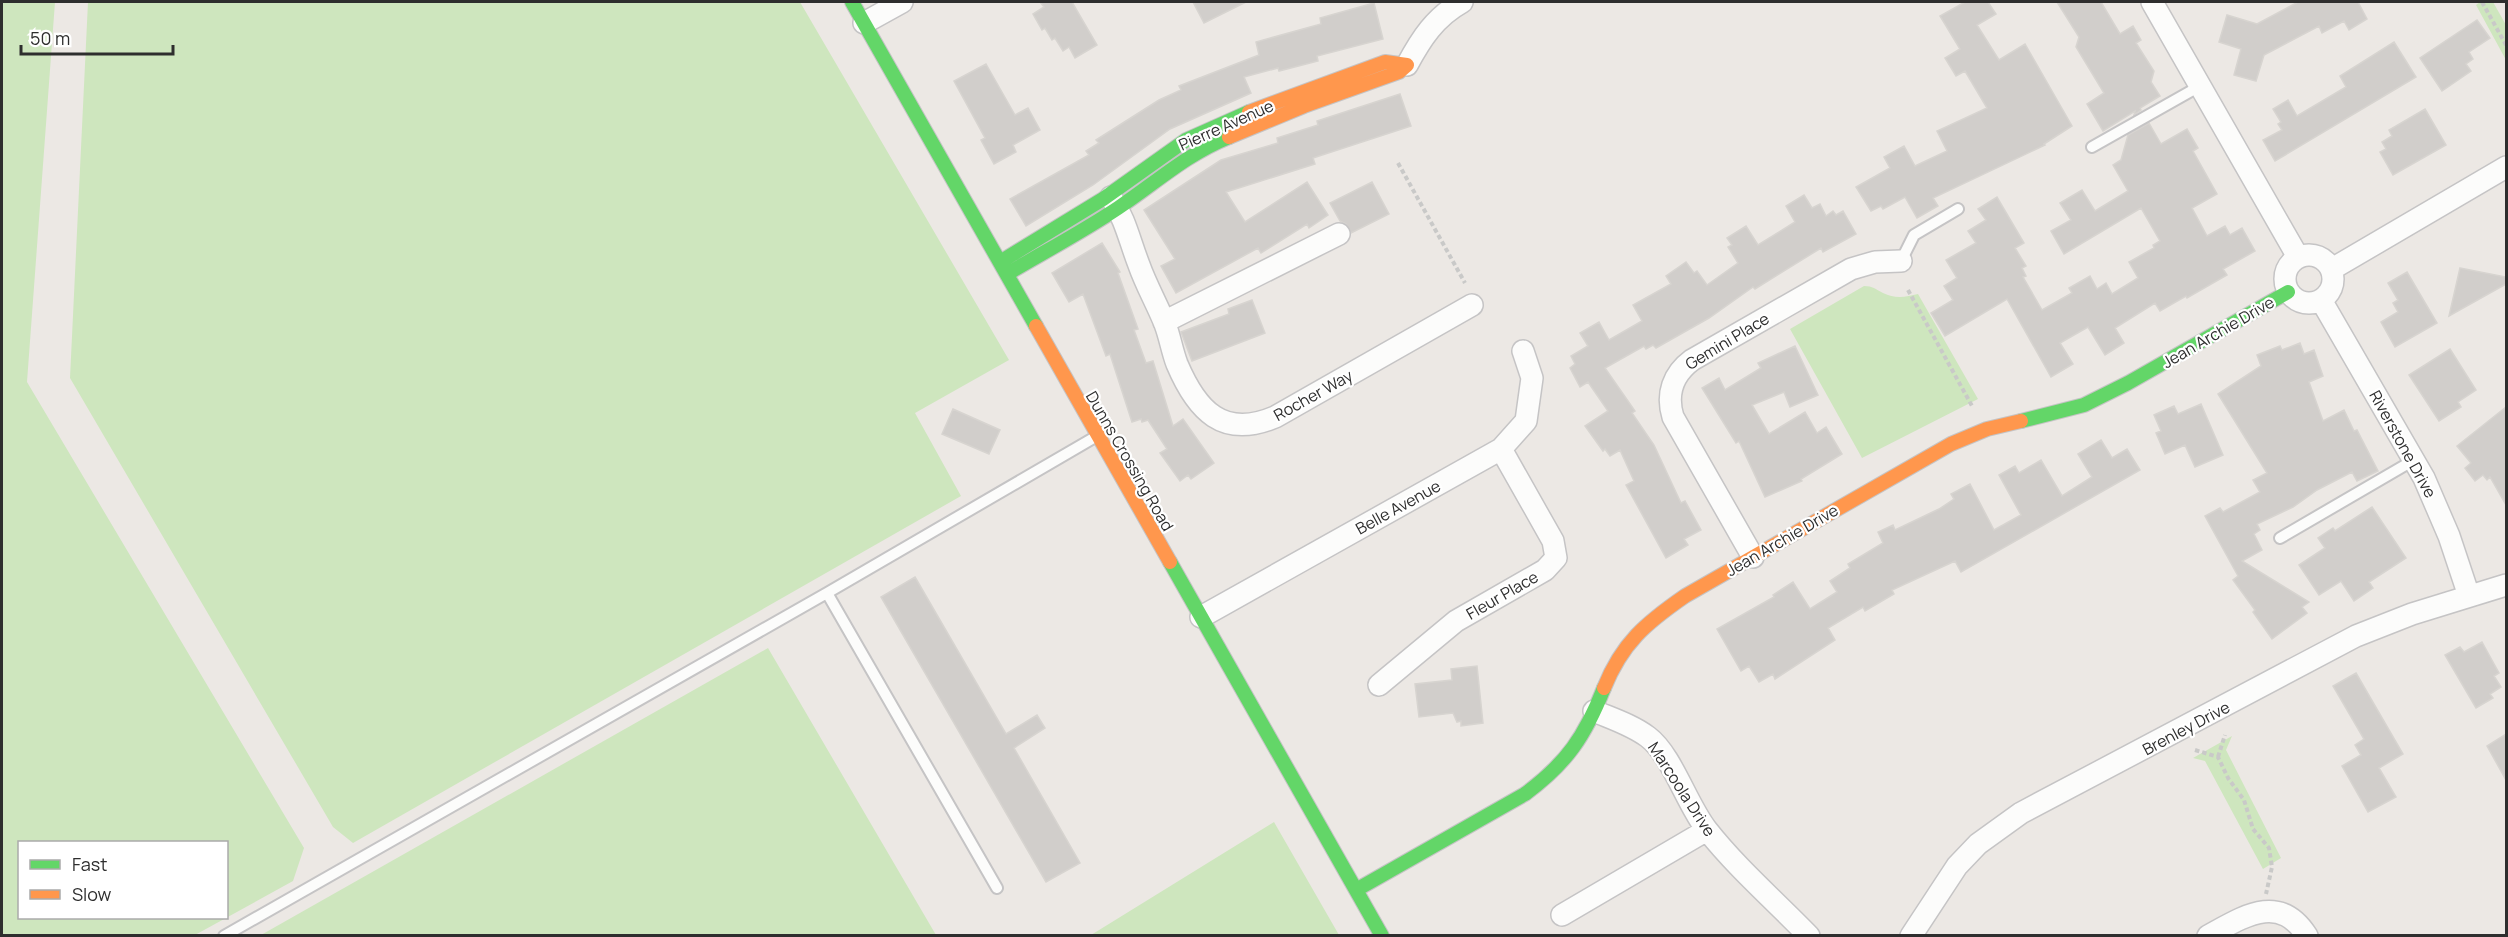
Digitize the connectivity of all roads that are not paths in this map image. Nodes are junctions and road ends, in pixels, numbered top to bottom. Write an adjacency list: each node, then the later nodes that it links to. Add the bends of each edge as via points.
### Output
1 (852, 2): 5 (street, Dunns Crossing Road)
2 (902, 2): 5 (street)
3 (1462, 2): 6 (street, Pierre Avenue, via 1436,20)
4 (2152, 2): 7 (street)
5 (864, 23): 15 (street, Dunns Crossing Road)
6 (1407, 65): 10 (street, Pierre Avenue, via 1398,72 1205,147)
7 (2200, 86): 8 (lane); 13 (street)
8 (2092, 147)
9 (2506, 167): 16 (street)
10 (1114, 201): 15 (street, Pierre Avenue); 20 (street, Rocher Way)
11 (1958, 209): 14 (lane, via 1914,235)
12 (1339, 234): 20 (street)
13 (2298, 257): 16 (street, via 2318,255); 17 (street, via 2285,276)
14 (1901, 261): 26 (street, Gemini Place, via 1875,262 1851,269 1692,360 1677,375 1670,396 1673,417)
15 (1003, 268): 22 (street, Dunns Crossing Road)
16 (2332, 270): 18 (street, via 2331,290)
17 (2289, 292): 18 (street, via 2300,301); 26 (street, Jean Archie Drive, via 2084,405 1987,429 1951,444)
18 (2321, 300): 24 (street, Riverstone Drive)
19 (1472, 305): 20 (street, Rocher Way, via 1275,417 1256,425 1239,426 1222,422 1196,399 1177,364)
20 (1164, 322)
21 (1524, 351): 23 (street, Belle Avenue, via 1532,378 1526,421)
22 (1097, 436): 28 (lane); 30 (street, Dunns Crossing Road)
23 (1501, 449): 30 (street, Belle Avenue); 31 (street, Fleur Place, via 1553,541 1556,558 1545,570 1456,621)
24 (2414, 460): 25 (lane); 29 (street, Riverstone Drive, via 2441,516)
25 (2280, 538)
26 (1753, 557): 32 (street, Jean Archie Drive, via 1651,619 1634,636 1610,672)
27 (2506, 585): 29 (street, Brenley Drive)
28 (827, 593): 34 (lane); 37 (lane)
29 (2469, 596): 40 (street, Brenley Drive, via 2356,636 2021,813 1978,844 1957,866)
30 (1201, 617): 35 (street, Dunns Crossing Road)
31 (1379, 685)
32 (1594, 711): 33 (street, Marcoola Drive, via 1650,738); 35 (street, Jean Archie Drive, via 1570,755 1525,794)
33 (1707, 830): 36 (street); 39 (street, Marcoola Drive)
34 (997, 888)
35 (1356, 890): 38 (street, Dunns Crossing Road)
36 (1562, 915)
37 (224, 936)
38 (1382, 936)
39 (1809, 936)
40 (1911, 936)
41 (2208, 936): 42 (street, via 2254,912 2266,911 2289,917)
42 (2307, 936)

